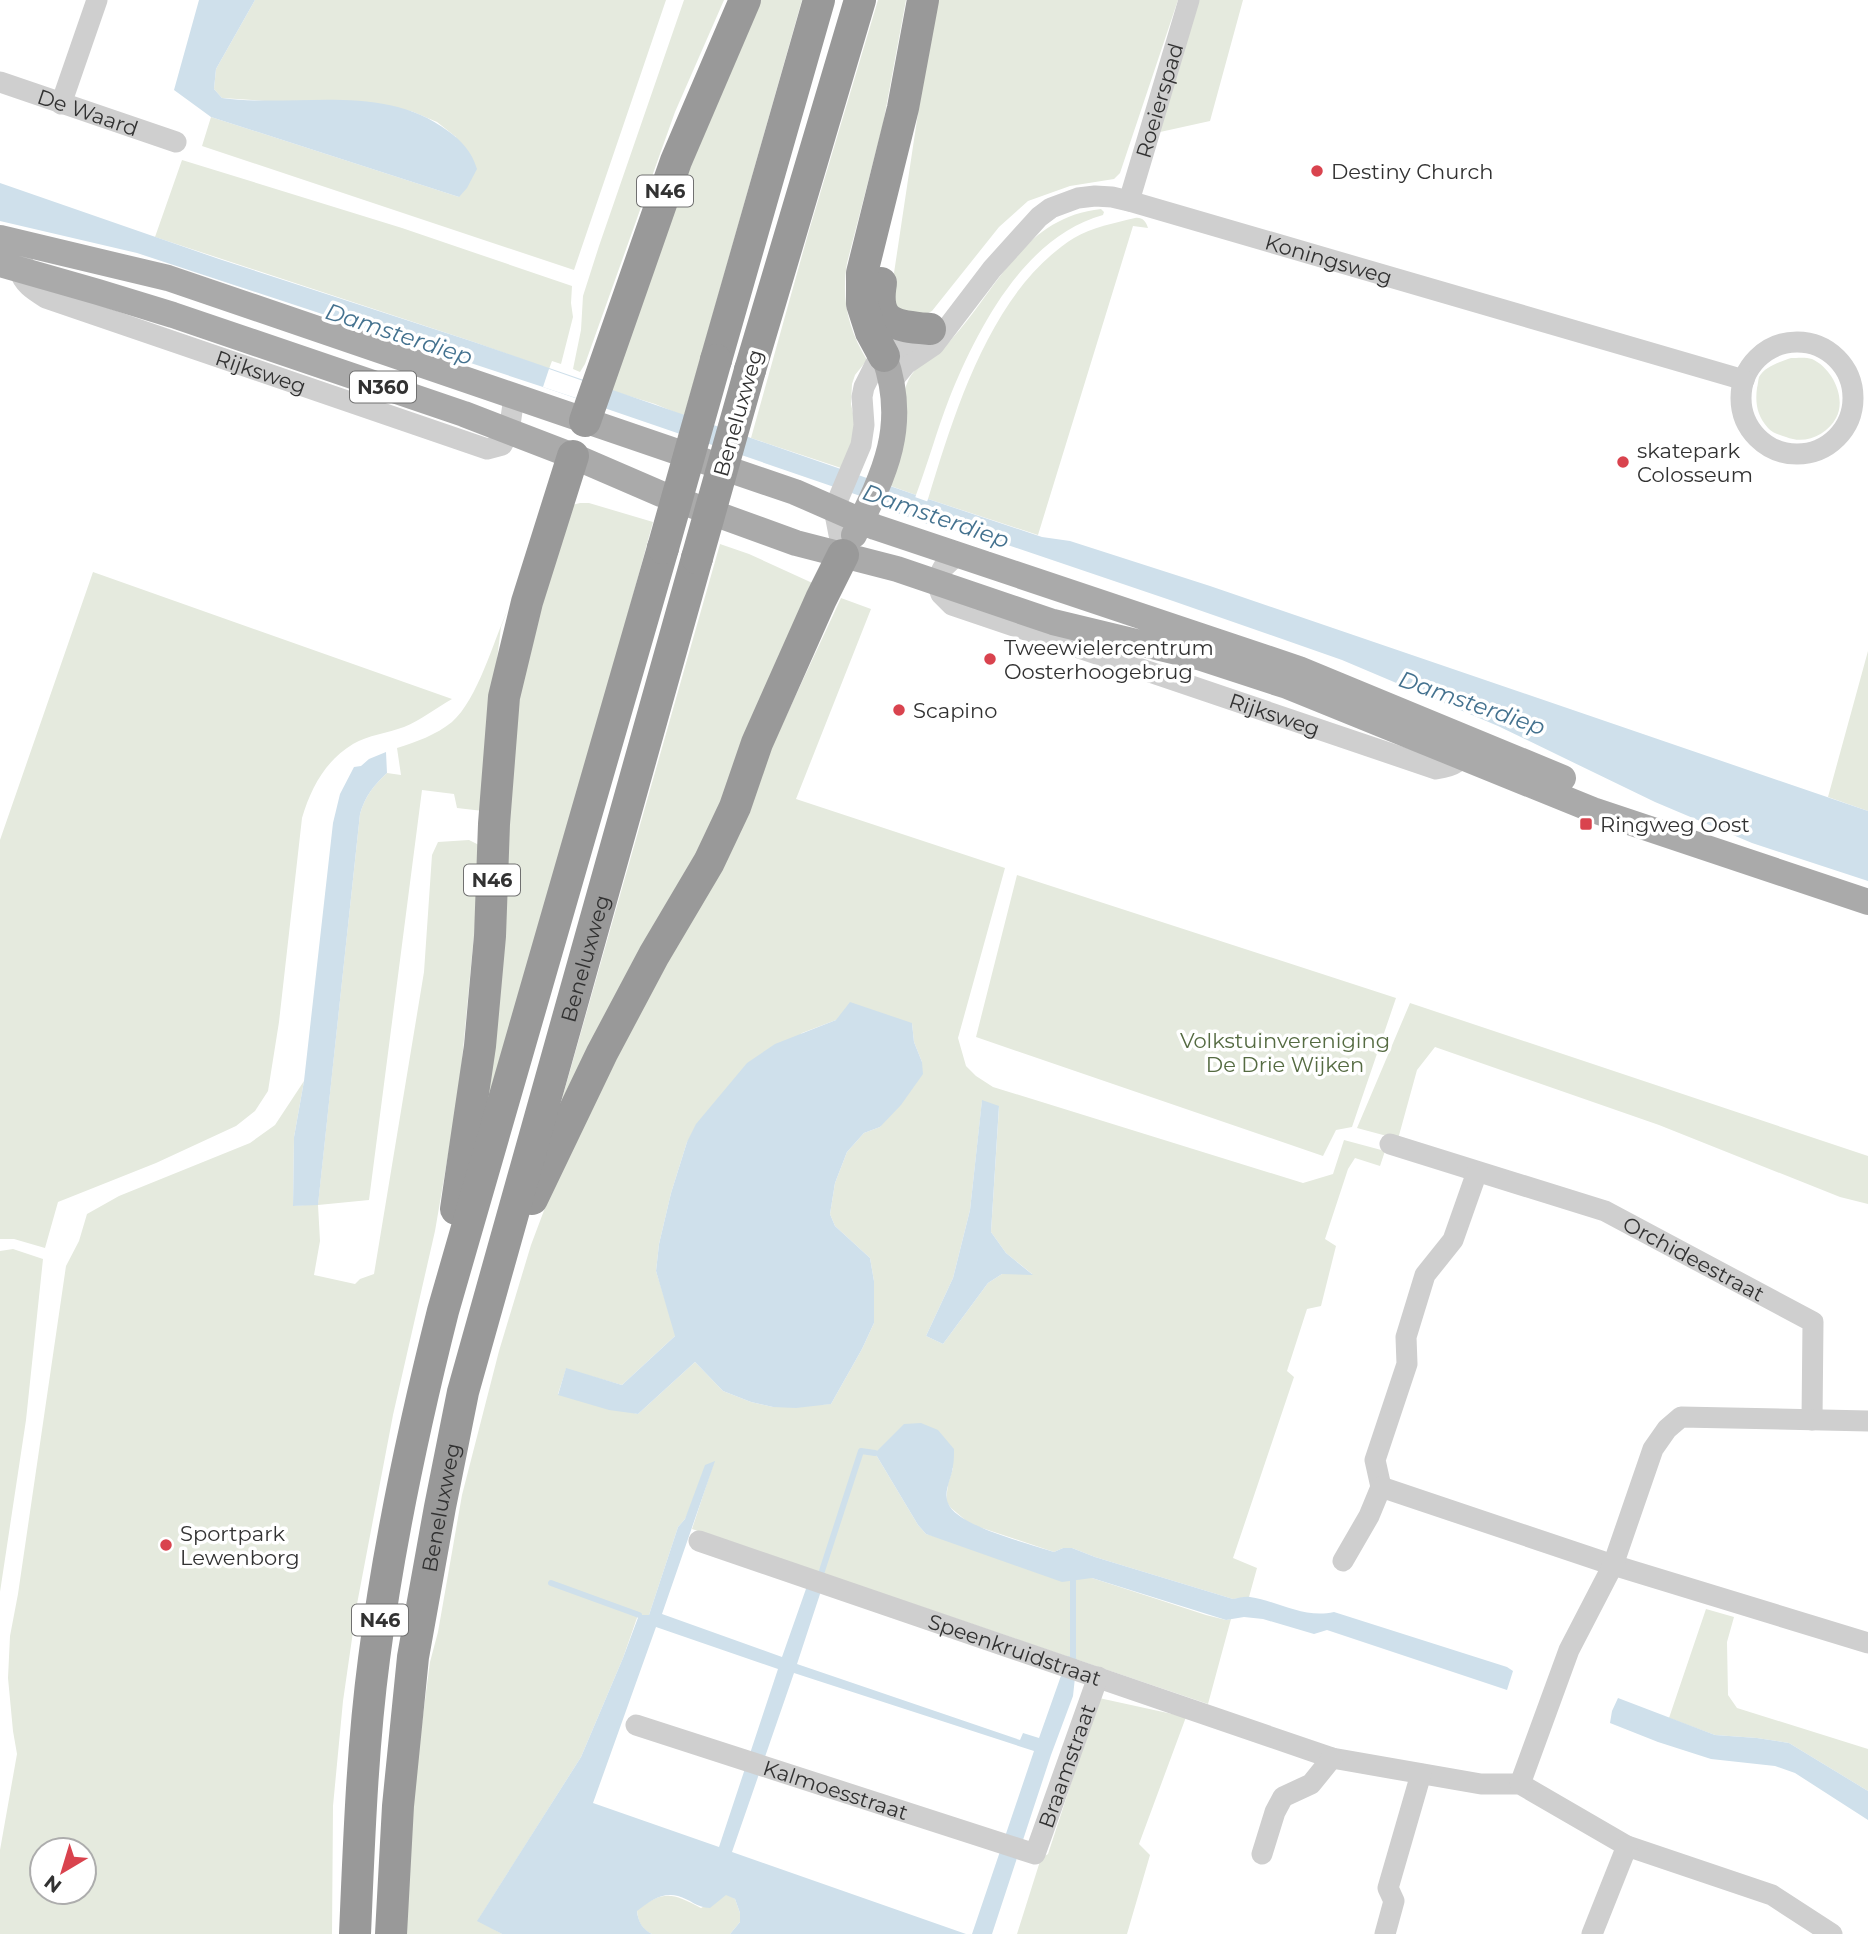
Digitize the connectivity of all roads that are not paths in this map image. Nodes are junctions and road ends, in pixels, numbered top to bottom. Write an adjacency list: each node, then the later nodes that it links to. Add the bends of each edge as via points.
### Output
1 (97, 0): 8 (street)
2 (744, 0): 19 (highway, N46, via 676,162)
3 (819, 0): 33 (highway, Beneluxweg / N46, bridge)
4 (860, 0): 32 (highway, Beneluxweg / N46, bridge, via 750,370)
5 (923, 0): 10 (highway)
6 (1189, 0): 11 (street, Roeierspad)
7 (0, 82): 8 (street, De Waard)
8 (61, 104): 9 (street, De Waard)
9 (176, 142)
10 (891, 155): 15 (highway, via 894,207 880,302 885,316 901,327); 16 (highway, via 861,290 871,332)
11 (1129, 201): 15 (street, Koningsweg, via 1095,196 1051,208 1028,227); 17 (street, Koningsweg)
12 (0, 239): 13 (main road, Rijksweg / N360)
13 (39, 247): 14 (street, Rijksweg); 18 (main road, Rijksweg / N360, via 167,278)
14 (9, 267): 21 (main road, Rijksweg / N360, via 173,315)
15 (943, 322): 16 (street, Koningsweg); 16 (street, Koningsweg, via 934,345 906,364)
16 (888, 368): 23 (street, via 874,365 864,387 863,434); 24 (main road, via 895,421)
17 (1744, 380): 20 (street, via 1765,351 1788,342 1812,344 1833,355 1848,374); 20 (street, via 1741,405 1745,418 1759,439 1782,452 1820,449)
18 (514, 397): 19 (main road, Rijksweg / N360); 21 (street)
19 (591, 403): 22 (main road, N46); 23 (main road, Rijksweg / N360, via 794,492)
20 (1860, 413)
21 (509, 432): 22 (main road, Rijksweg / N360)
22 (573, 456): 25 (main road, Rijksweg / N360, via 727,519); 33 (highway, N46, via 527,602 504,697 480,1046)
23 (843, 490): 24 (main road, Rijksweg / N360); 25 (street)
24 (870, 500): 25 (main road); 26 (main road, Rijksweg / N360, via 908,538)
25 (843, 555): 27 (main road, Rijksweg / N360); 32 (highway, N46, via 762,731 714,851 602,1053)
26 (957, 555): 27 (street); 28 (main road, Rijksweg, via 1298,669)
27 (936, 581): 28 (main road, Rijksweg, via 1053,622 1243,671)
28 (1465, 747): 29 (main road, Rijksweg, via 1651,816 1737,857)
29 (1868, 902)
30 (1390, 1144): 31 (street, Orchideestraat)
31 (1477, 1172): 34 (street, Orchideestraat, via 1605,1211 1813,1322); 36 (street, via 1453,1240 1425,1275 1406,1337 1407,1364 1375,1460)
32 (495, 1276): 50 (highway, Beneluxweg / N46, via 463,1392 413,1657)
33 (443, 1311): 49 (highway, Beneluxweg / N46, via 399,1500 374,1661)
34 (1812, 1420): 35 (street); 39 (street, via 1681,1417 1653,1449)
35 (1868, 1421)
36 (1381, 1487): 38 (street); 39 (street)
37 (699, 1541): 41 (street, Speenkruidstraat)
38 (1343, 1561)
39 (1613, 1565): 40 (street); 45 (street, via 1569,1650)
40 (1868, 1643)
41 (1079, 1671): 43 (street, Speenkruidstraat); 47 (street, Braamstraat)
42 (636, 1725): 47 (street, Kalmoesstraat)
43 (1332, 1758): 44 (street, Speenkruidstraat); 48 (street, via 1311,1784 1283,1797)
44 (1421, 1774): 45 (street, Speenkruidstraat, via 1481,1784); 51 (street, via 1388,1888 1394,1901)
45 (1520, 1784): 46 (street)
46 (1627, 1846): 52 (street); 53 (street, via 1772,1895)
47 (1019, 1848)
48 (1262, 1853)
49 (355, 1934)
50 (391, 1934)
51 (1385, 1934)
52 (1592, 1934)
53 (1832, 1934)

